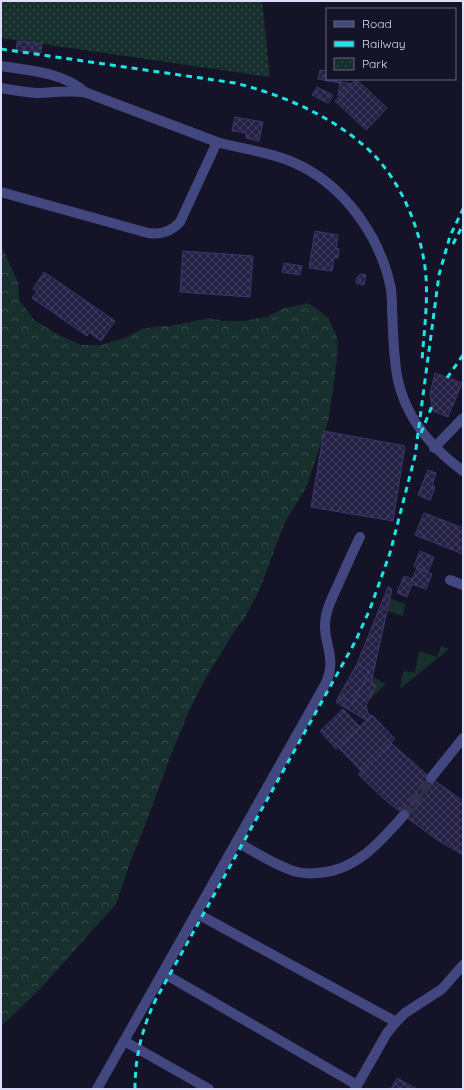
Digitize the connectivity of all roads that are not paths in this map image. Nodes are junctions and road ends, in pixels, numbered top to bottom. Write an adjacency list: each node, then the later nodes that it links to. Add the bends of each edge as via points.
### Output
1 (1, 66): 3 (lane, via 54,75)
2 (1, 88): 3 (lane, via 34,93 66,90)
3 (87, 93): 4 (lane)
4 (217, 142): 5 (lane, via 180,222 171,230 160,234 148,233); 7 (lane, via 252,149 302,166 341,195 365,226 381,258 391,291 395,360 402,394 416,424)
5 (1, 192)
6 (463, 418): 7 (lane)
7 (434, 448): 8 (lane)
8 (463, 471)
9 (360, 537): 15 (lane, via 330,601 326,617 325,635 332,662 329,676)
10 (450, 580): 11 (lane)
11 (463, 585)
12 (463, 738): 13 (lane)
13 (431, 778)
14 (404, 815): 15 (lane, via 359,860 325,873 289,870)
15 (237, 842): 16 (lane)
16 (196, 913): 18 (lane); 19 (lane)
17 (463, 965): 19 (lane, via 442,988)
18 (163, 973): 20 (lane); 21 (lane)
19 (396, 1022): 21 (lane)
20 (124, 1040): 22 (lane); 23 (lane)
21 (356, 1087)
22 (97, 1089)
23 (210, 1089)

